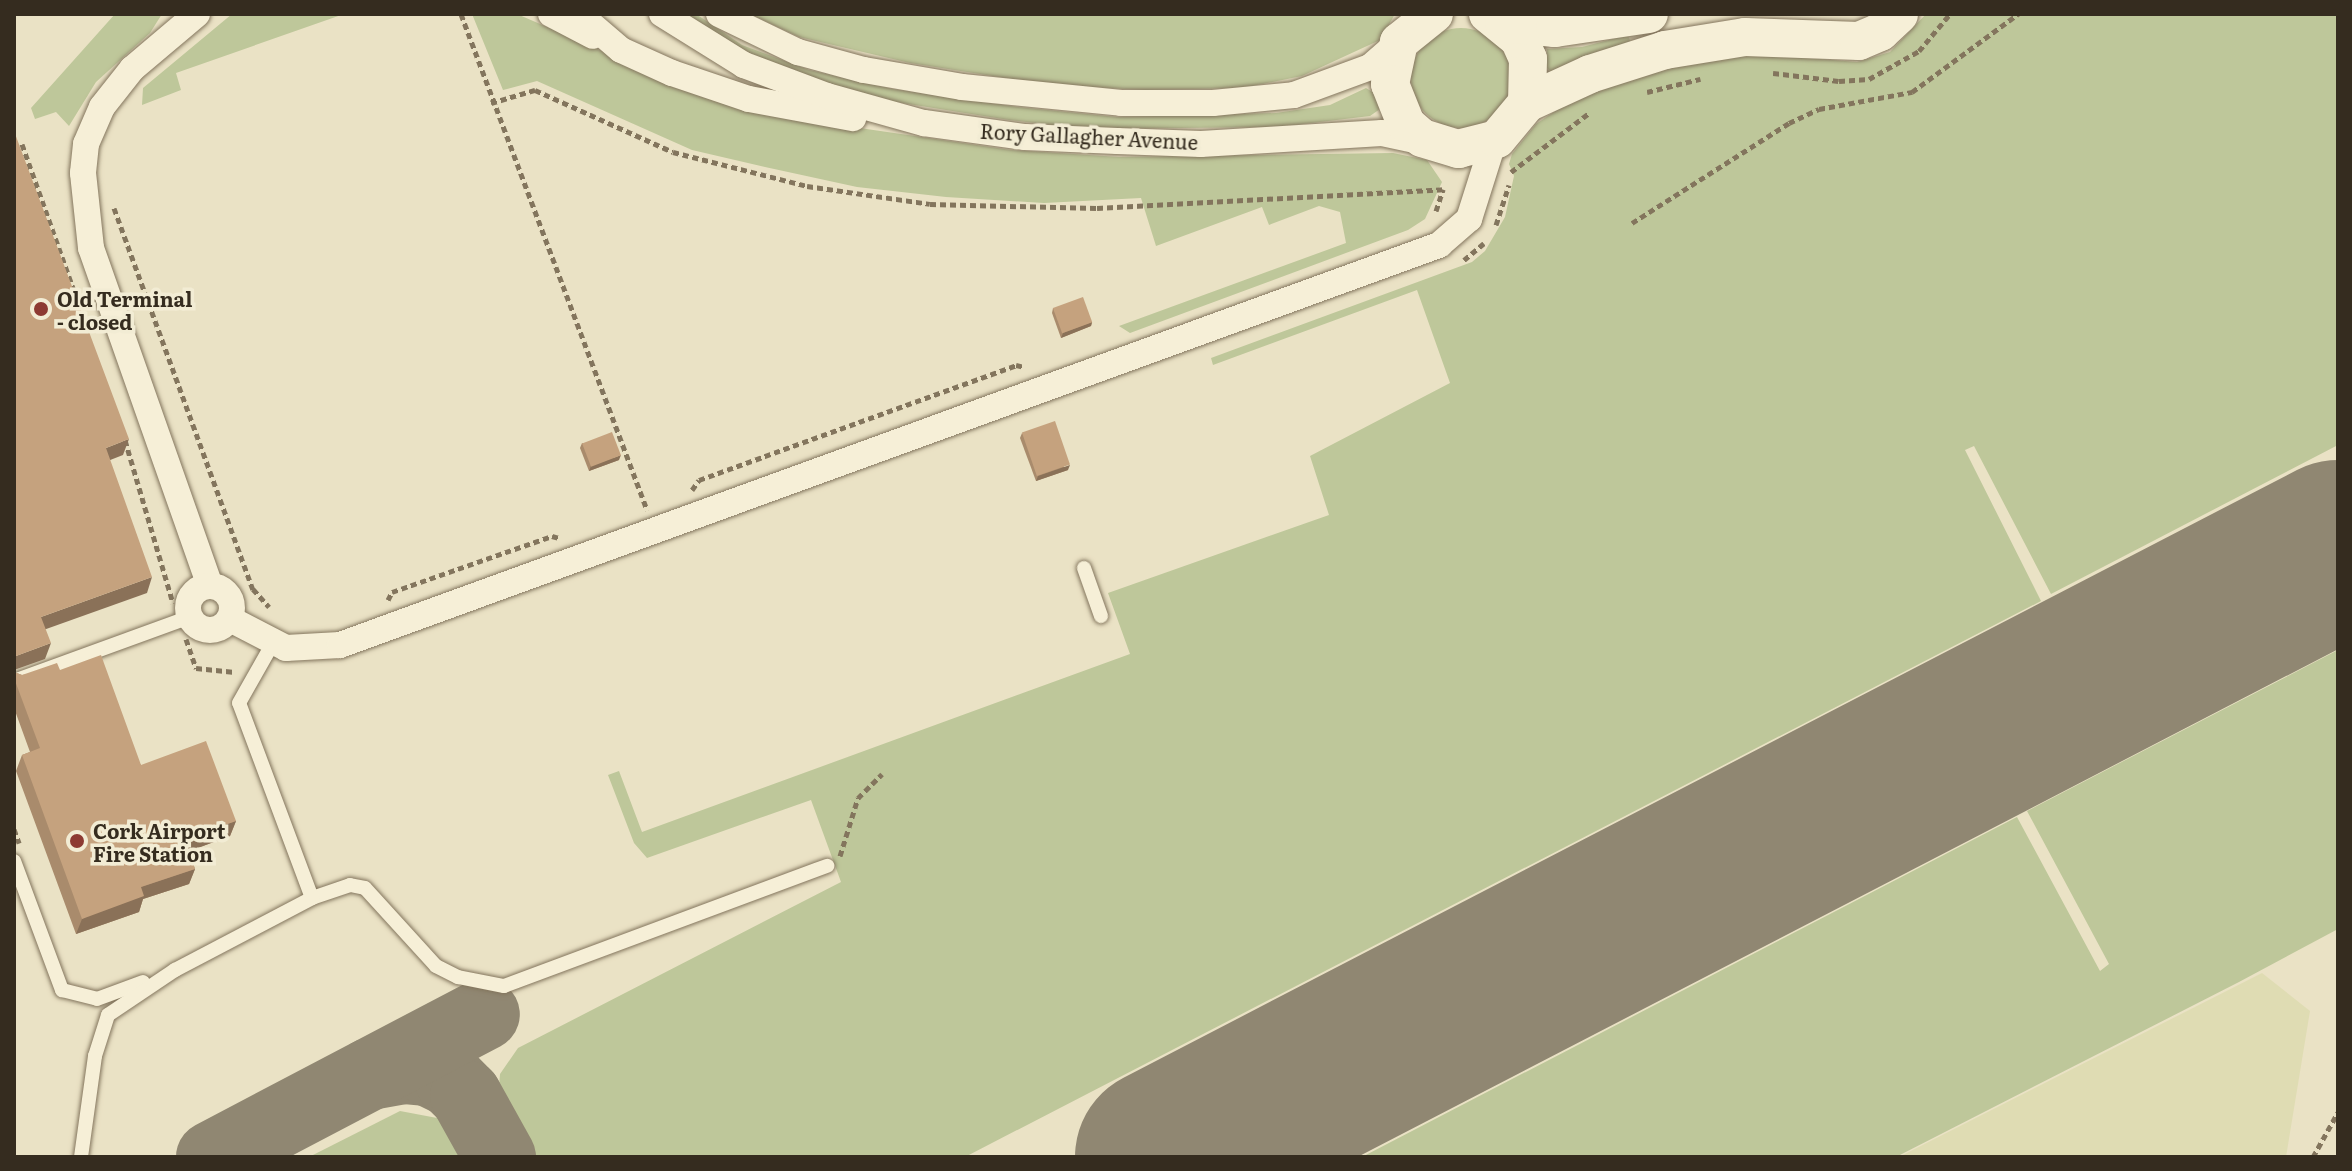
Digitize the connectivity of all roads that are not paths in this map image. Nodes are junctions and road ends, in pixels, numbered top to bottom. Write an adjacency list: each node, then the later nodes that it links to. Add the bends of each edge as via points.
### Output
1 (197, 14): 17 (street, via 132,69 102,107 86,144 83,173 91,248)
2 (551, 14): 12 (street)
3 (579, 14): 12 (street)
4 (662, 14): 14 (street, Rory Gallagher Avenue, via 744,65 827,96)
5 (719, 14): 11 (street, Rory Gallagher Avenue, via 798,52 864,70 962,87 1121,103 1213,103 1294,95 1370,67)
6 (1434, 14): 11 (street, Rory Gallagher Avenue)
7 (1649, 14): 9 (street, via 1555,28)
8 (1898, 15): 10 (street, via 1859,41)
9 (1496, 18): 13 (street, via 1528,59)
10 (1801, 25): 13 (street, via 1665,50 1590,74)
11 (1399, 42): 15 (street, via 1390,84 1395,105 1414,131)
12 (621, 50): 14 (street, via 749,99 836,116)
13 (1527, 103): 15 (street, via 1515,123)
14 (924, 123): 15 (street, Rory Gallagher Avenue, via 1025,137 1201,144 1382,133)
15 (1476, 158): 21 (street, via 1469,219 1426,249 340,645 299,649)
16 (1084, 568): 18 (lane)
17 (210, 586): 19 (street, via 191,596); 20 (street, via 229,597)
18 (1101, 616)
19 (184, 618): 20 (street, via 212,630); 22 (lane)
20 (230, 619): 21 (street)
21 (273, 643): 25 (lane, via 239,703)
22 (14, 681)
23 (19, 859): 26 (lane, via 62,990 97,999)
24 (827, 866): 25 (lane, via 504,986 458,977 436,966 365,888 350,885)
25 (312, 898): 26 (lane)
26 (175, 970): 27 (lane, via 118,1005 103,1026)
27 (81, 1157)

